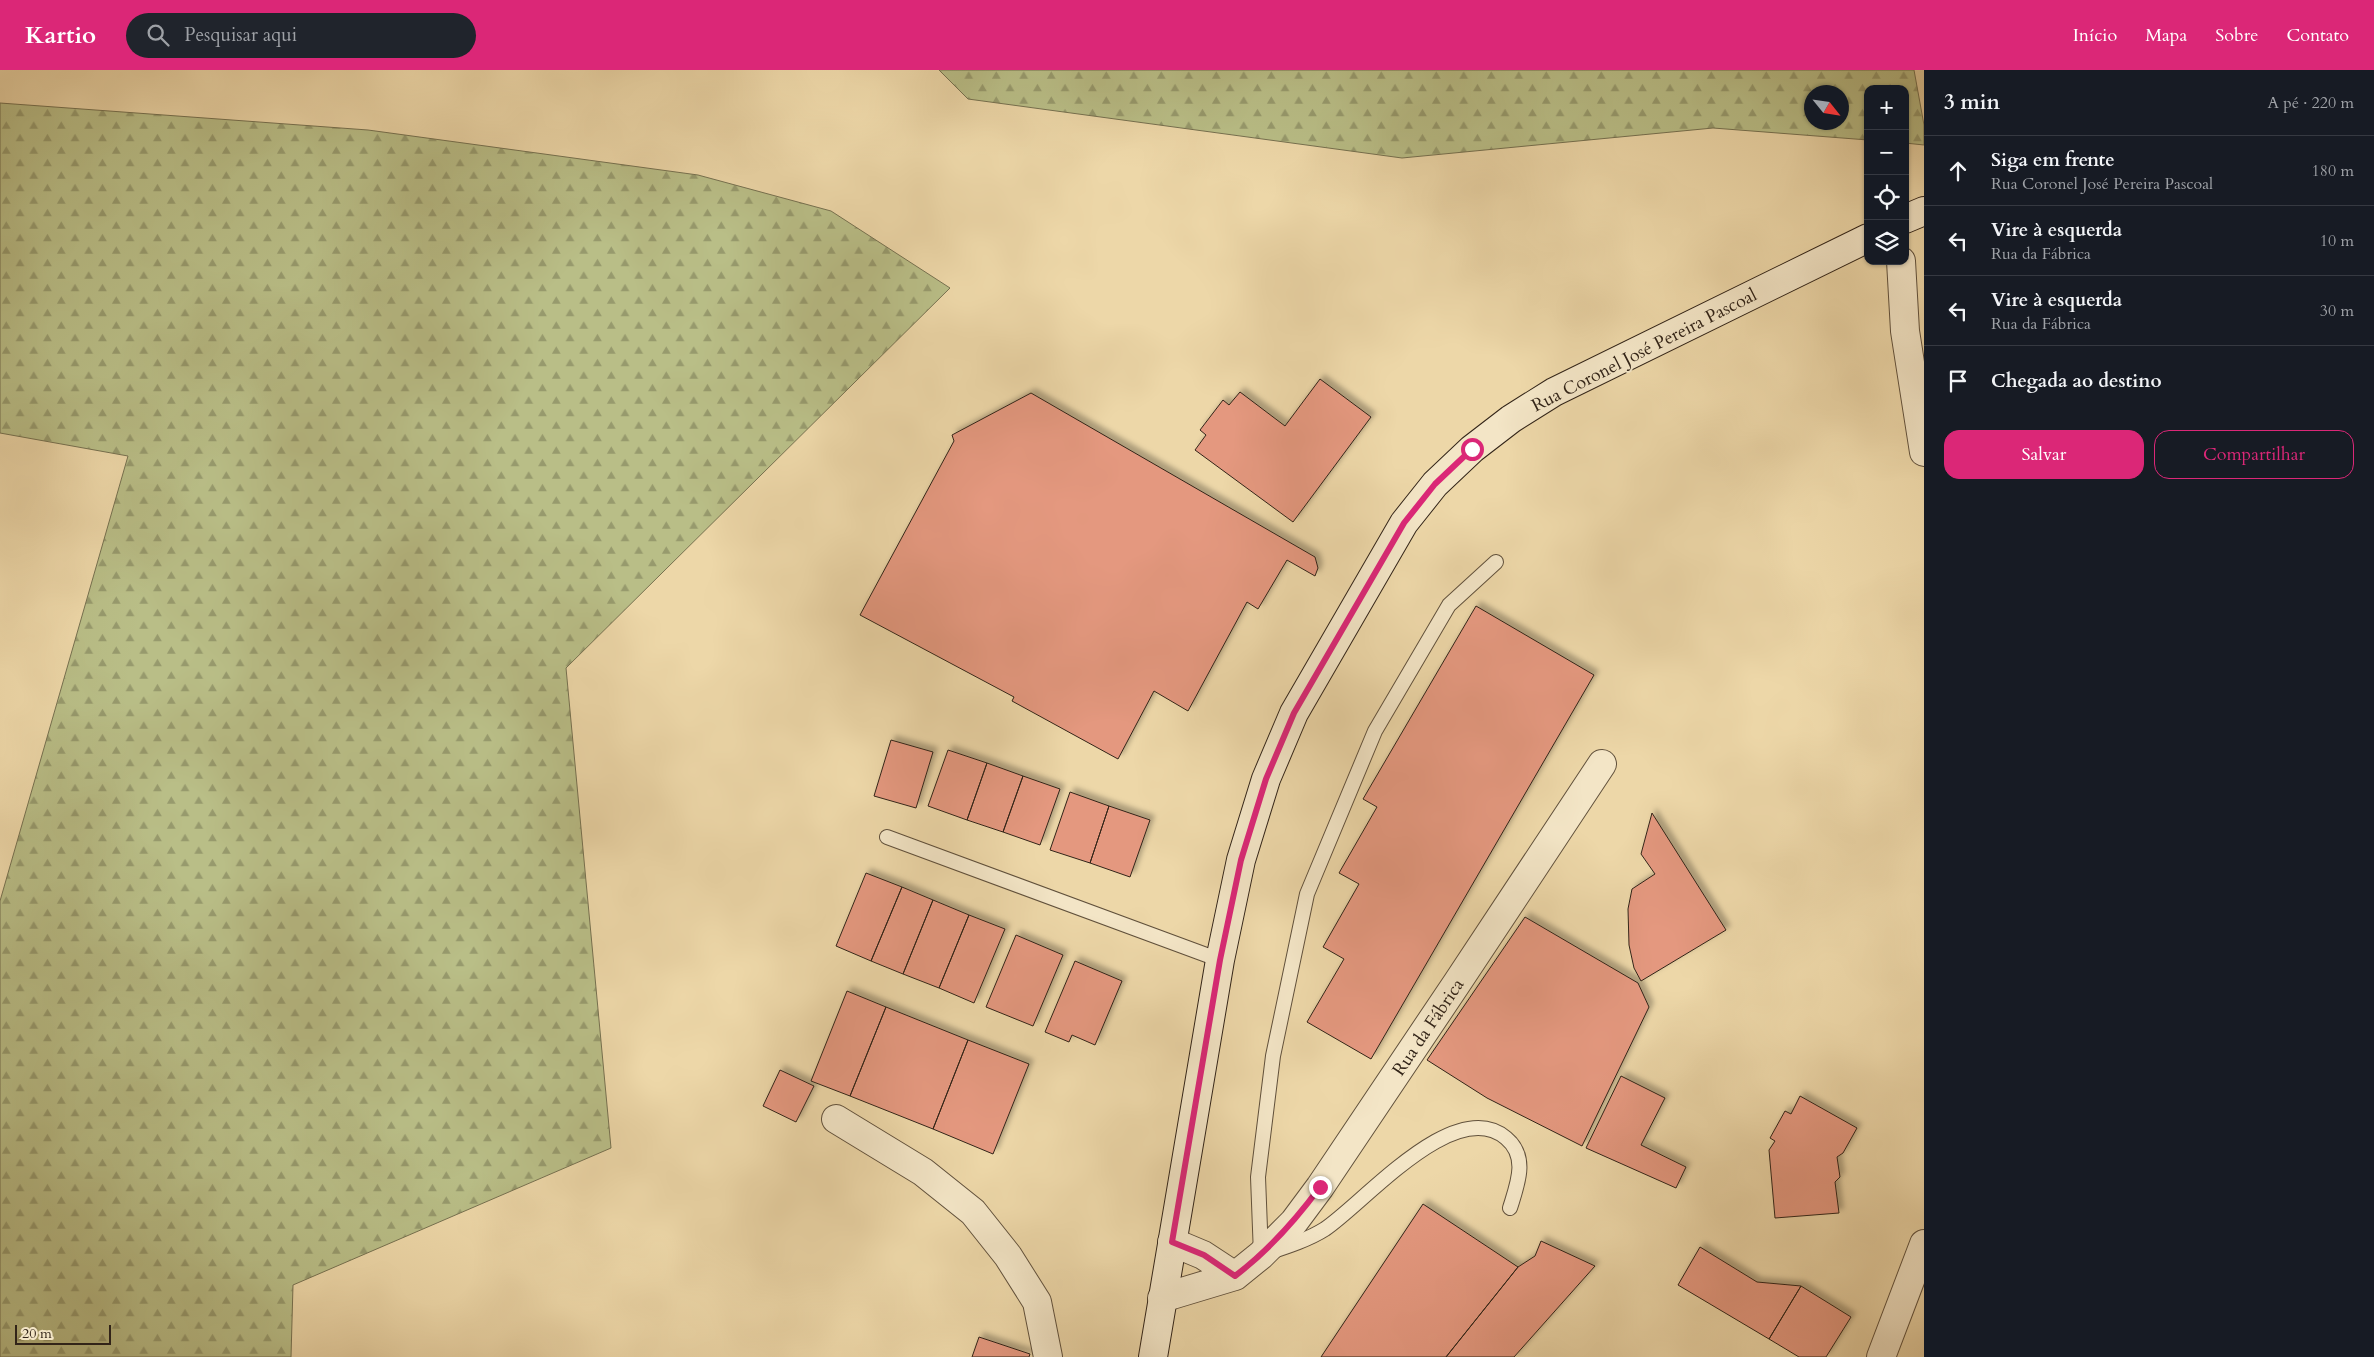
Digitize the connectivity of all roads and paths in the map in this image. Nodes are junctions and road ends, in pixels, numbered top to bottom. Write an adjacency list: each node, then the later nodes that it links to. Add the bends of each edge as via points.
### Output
1 (1924, 211): 2 (main road)
2 (1909, 217)
3 (1864, 240): 9 (main road, Rua Coronel José Pereira Pascoal, via 1554,392 1472,449 1435,484 1404,523 1294,713 1266,779 1241,860)
4 (1901, 265): 5 (main road, via 1905,331)
5 (1924, 452)
6 (1496, 562): 14 (lane, via 1448,605 1375,731 1307,894 1273,1056 1258,1176)
7 (1602, 764): 14 (main road, Rua da Fábrica, via 1320,1187 1294,1222)
8 (887, 837): 9 (lane)
9 (1220, 960): 12 (main road, Rua Coronel José Pereira Pascoal)
10 (836, 1119): 17 (main road, via 923,1172 973,1212 1008,1256 1037,1302)
11 (1510, 1208): 14 (lane, via 1521,1174 1519,1157 1513,1144 1502,1134 1476,1126 1430,1144 1324,1229)
12 (1172, 1242): 15 (main road, via 1204,1255); 16 (main road, Rua Coronel José Pereira Pascoal)
13 (1924, 1244): 19 (main road)
14 (1262, 1255): 15 (main road, Rua da Fábrica)
15 (1235, 1276): 16 (main road, Rua da Fábrica)
16 (1162, 1298): 18 (main road, Rua Coronel José Pereira Pascoal)
17 (1048, 1357)
18 (1153, 1357)
19 (1881, 1357)

